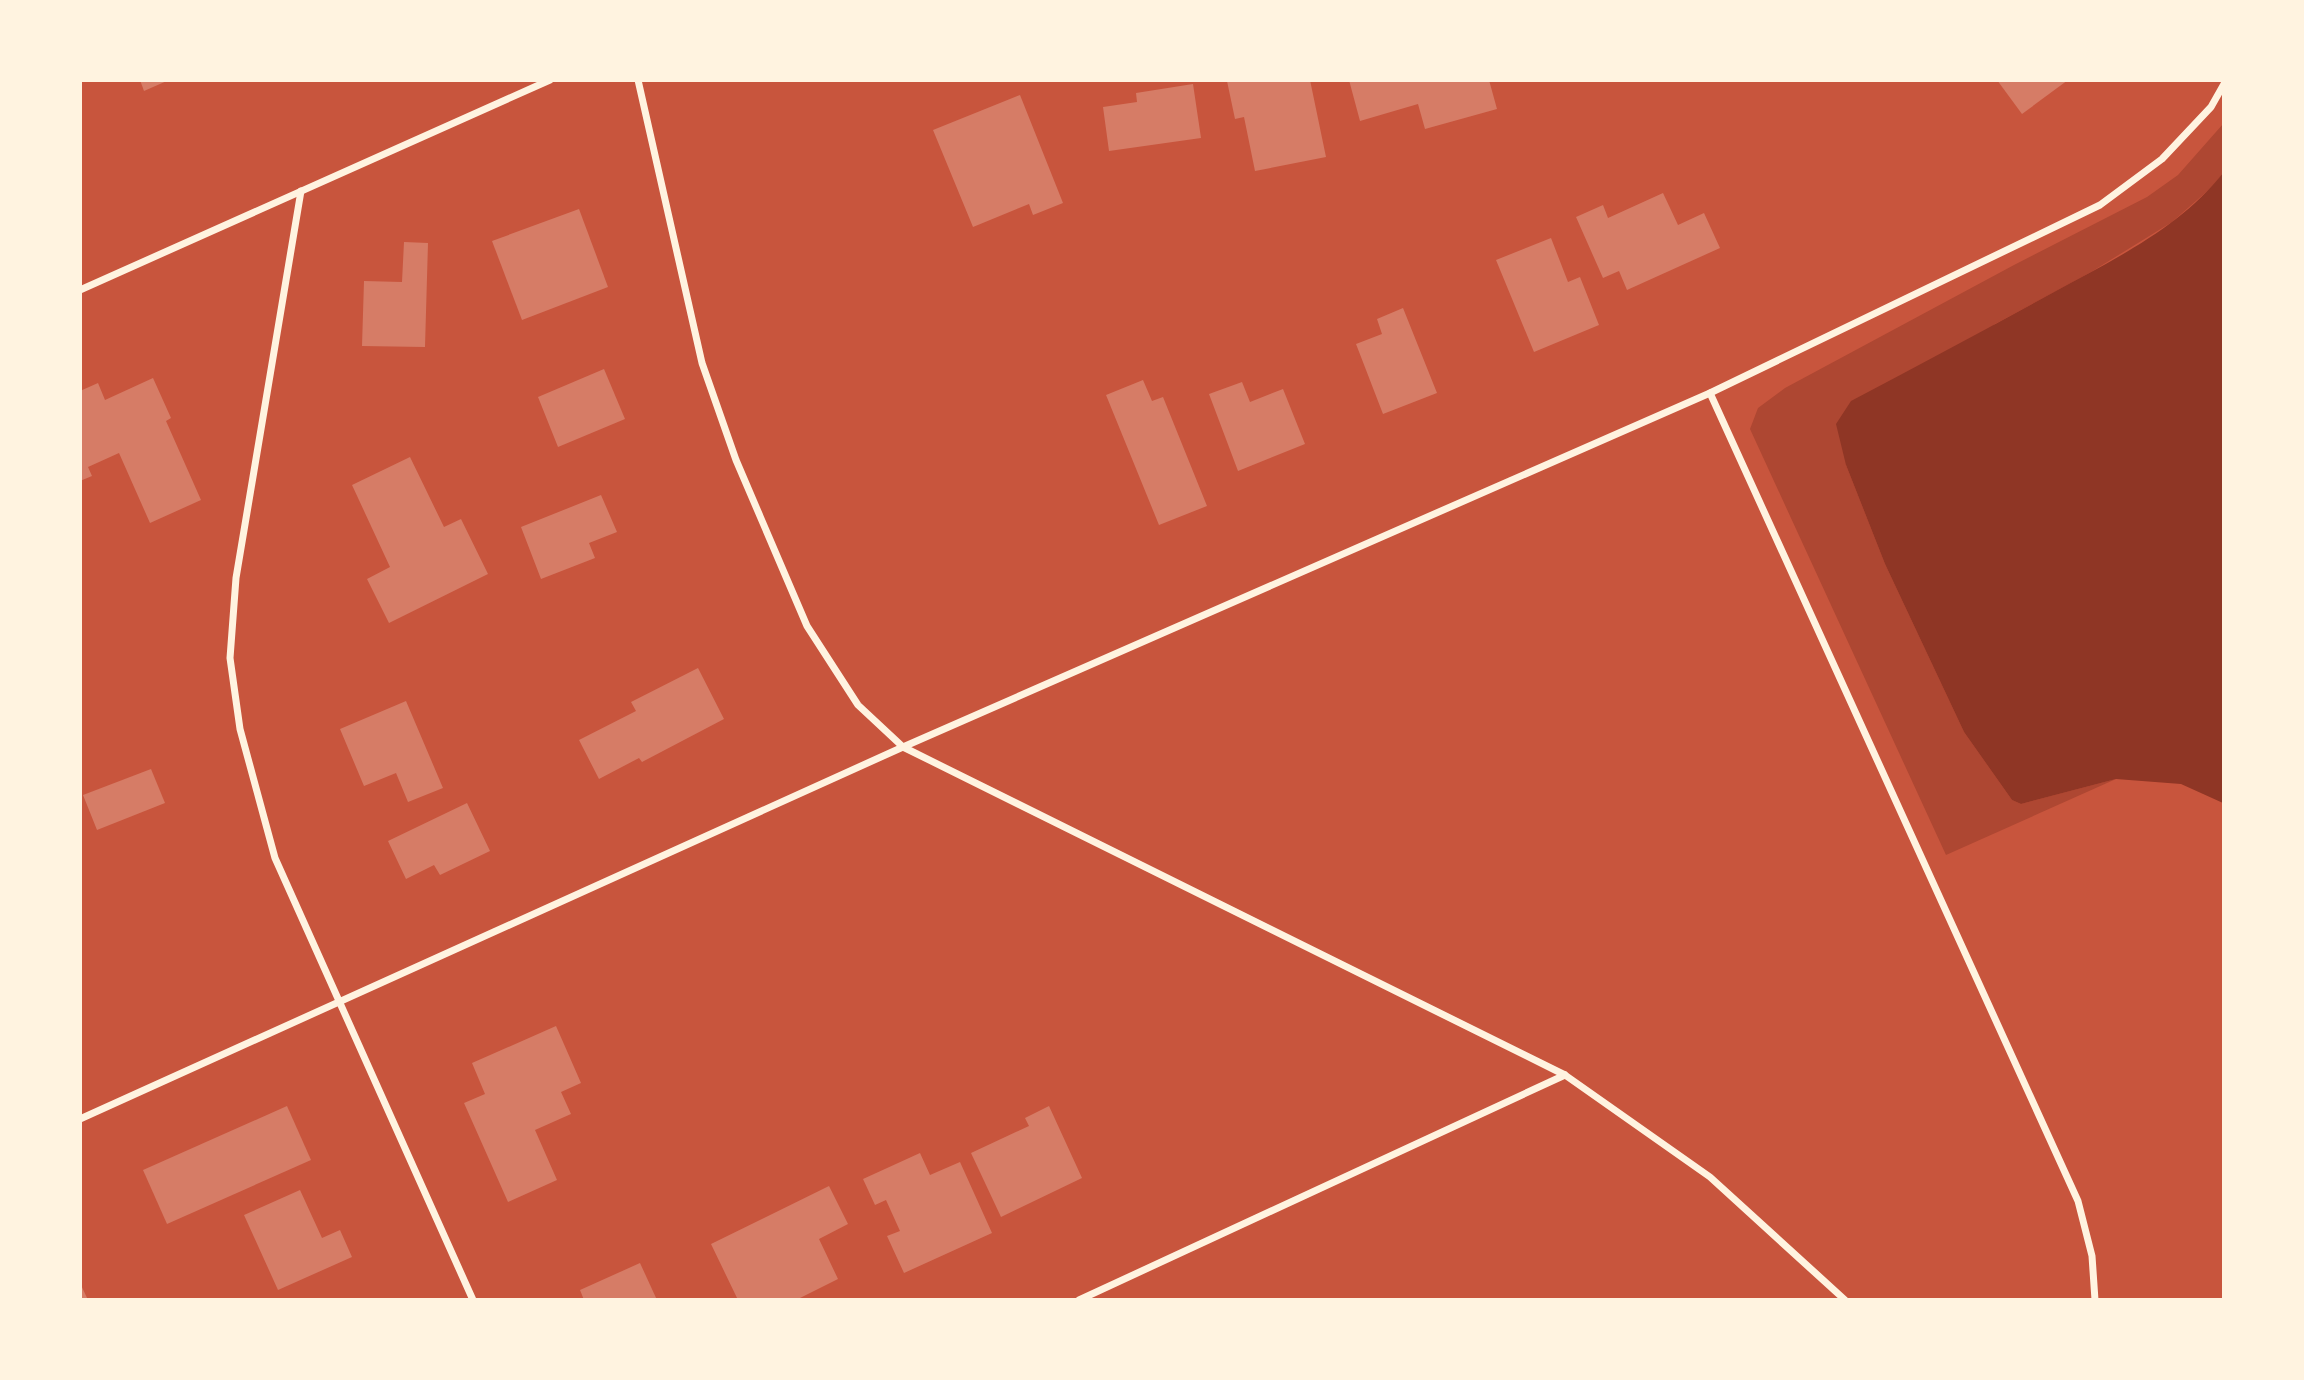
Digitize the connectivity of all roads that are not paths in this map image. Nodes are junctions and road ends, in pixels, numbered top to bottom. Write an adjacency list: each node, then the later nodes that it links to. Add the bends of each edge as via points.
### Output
1 (550, 80): 4 (street)
2 (638, 80): 7 (street, via 702,363 736,460 807,626 858,705)
3 (2224, 84): 6 (street, via 2211,107 2162,159 2101,205)
4 (301, 191): 5 (street); 8 (street, via 236,578 230,658 240,729 275,858)
5 (80, 290)
6 (1710, 393): 7 (street); 14 (street, via 2078,1201 2092,1256)
7 (903, 747): 8 (street); 9 (street)
8 (337, 1001): 10 (street); 11 (street)
9 (1565, 1075): 12 (street); 13 (street, via 1710,1177)
10 (80, 1119)
11 (473, 1300)
12 (1079, 1300)
13 (1845, 1300)
14 (2095, 1300)

